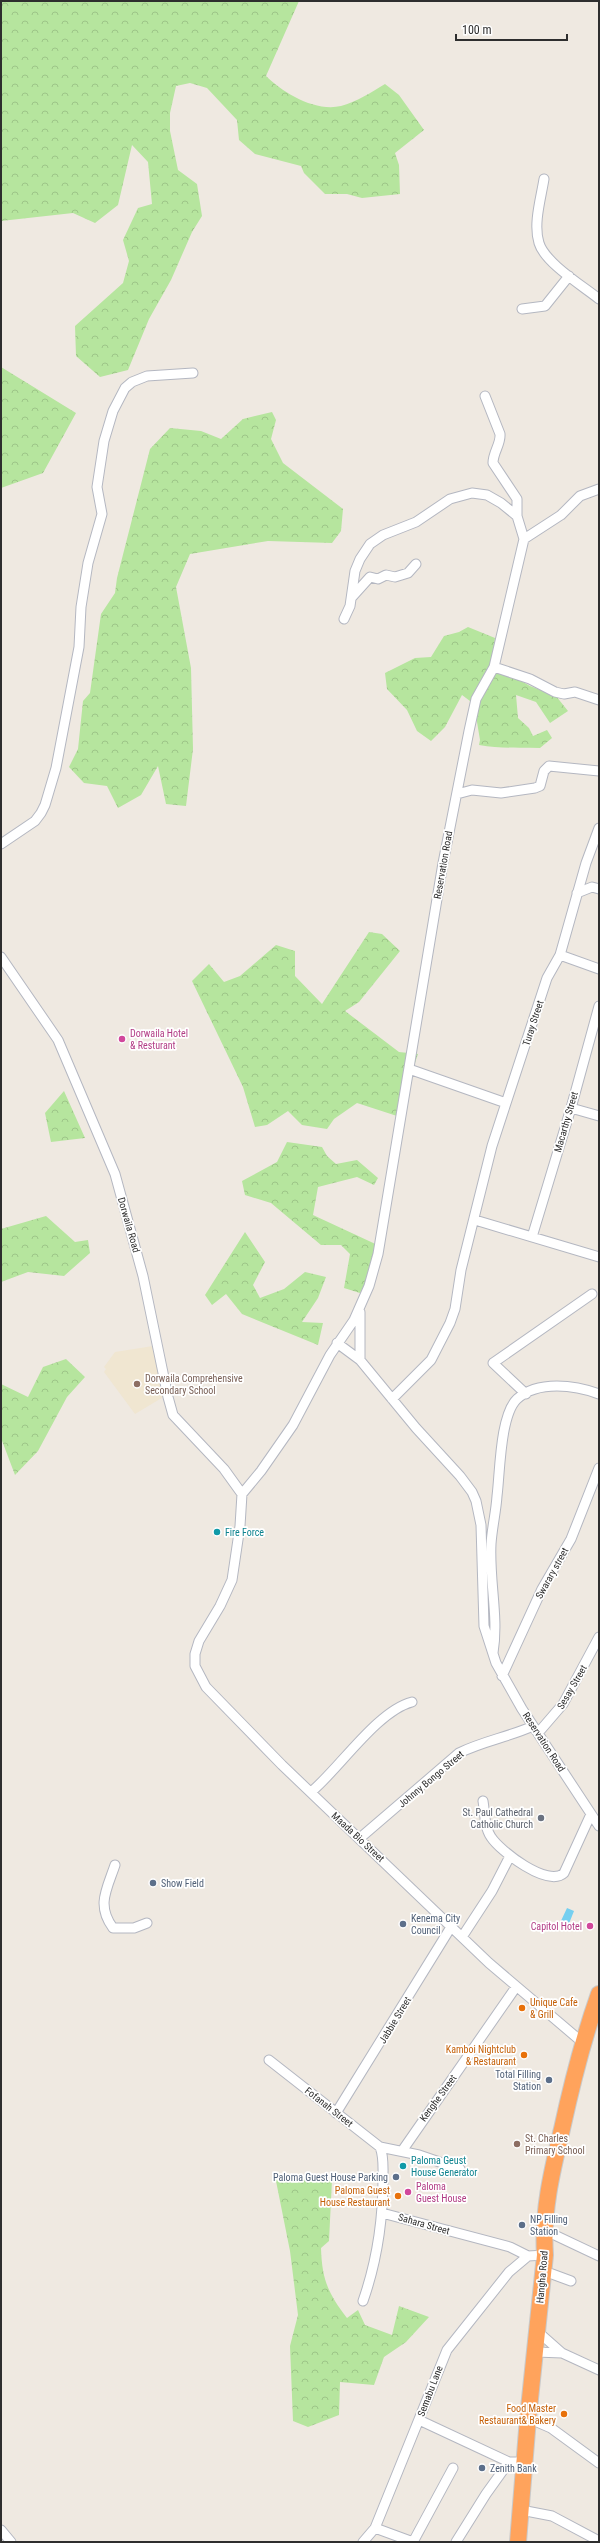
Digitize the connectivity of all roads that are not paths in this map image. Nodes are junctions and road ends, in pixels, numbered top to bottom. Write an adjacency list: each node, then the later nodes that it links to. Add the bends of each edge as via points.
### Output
1 (544, 179): 2 (street, via 537,230 539,244 552,261)
2 (569, 276): 3 (street); 4 (street, via 545,306)
3 (599, 299)
4 (522, 309)
5 (193, 373): 18 (street, via 147,376 132,382 113,411 104,441 97,487 102,514 88,563 81,607 79,647 56,768 41,813 35,821)
6 (484, 396): 8 (street, via 501,440 493,456 493,463 517,499)
7 (599, 489): 9 (street, via 580,496 561,515)
8 (516, 516): 9 (street); 11 (street, via 487,495 472,493 450,499 416,522 383,534 370,544 355,571)
9 (524, 539): 13 (street, Reservation Road)
10 (416, 564): 11 (street, via 408,573 396,577 370,577)
11 (352, 596): 12 (street)
12 (344, 619)
13 (494, 667): 14 (street, via 530,679 555,692 575,692); 16 (street, Reservation Road, via 476,699)
14 (599, 700)
15 (599, 771): 16 (street, via 549,766 544,771 540,786 535,788 501,793 472,790)
16 (457, 794): 25 (street, Reservation Road)
17 (599, 828): 20 (street, Turay Street)
18 (1, 844)
19 (599, 889): 20 (street, via 592,887)
20 (577, 892): 21 (street, Turay Street)
21 (560, 955): 23 (street); 26 (street, Turay Street, via 547,978)
22 (1, 956): 40 (street, Dorwaila Road, via 58,1040 114,1174 143,1276 173,1415 224,1469)
23 (599, 969)
24 (599, 1006): 27 (street, Macarthy Street)
25 (409, 1069): 26 (street); 33 (street, Reservation Road, via 375,1267)
26 (506, 1103): 29 (street, Turay Street, via 486,1169)
27 (571, 1108): 28 (street); 30 (street, Macarthy Street)
28 (599, 1116)
29 (475, 1220): 30 (street); 38 (street, Turay Street, via 450,1323 431,1360)
30 (532, 1237): 31 (street)
31 (599, 1257)
32 (592, 1294): 36 (street, via 493,1363)
33 (360, 1308): 34 (street); 35 (street)
34 (337, 1343): 35 (street, Reservation Road); 40 (street, via 293,1425)
35 (360, 1360): 38 (street, Reservation Road)
36 (526, 1394): 37 (street, via 553,1386); 41 (street, via 517,1400 507,1422)
37 (599, 1394)
38 (392, 1399): 42 (street, Reservation Road, via 466,1483 476,1501)
39 (599, 1468): 45 (street, Swarary street, via 571,1539 542,1589)
40 (242, 1494): 48 (street, Maada Bio Street, via 232,1580 199,1641 194,1654 195,1666 199,1678 227,1710)
41 (494, 1524): 42 (street); 44 (street, via 491,1544 496,1635)
42 (481, 1525): 44 (street, Reservation Road, via 484,1626)
43 (599, 1637): 47 (street, Sesay Street, via 563,1704)
44 (493, 1655): 45 (street, Reservation Road)
45 (502, 1676): 47 (street, Reservation Road)
46 (412, 1702): 48 (street, via 398,1709 371,1730)
47 (536, 1729): 50 (street, Reservation Road); 52 (street, Johnny Bongo Street, via 476,1745 459,1753)
48 (311, 1792): 52 (street, Maada Bio Street)
49 (483, 1800): 53 (street, via 490,1836)
50 (591, 1814): 51 (street, Reservation Road); 53 (street, via 562,1875 554,1876 534,1870)
51 (599, 1826)
52 (360, 1838): 56 (street, Maada Bio Street)
53 (510, 1856): 57 (street, via 492,1891)
54 (115, 1865): 55 (street, via 103,1903 104,1915 113,1928 134,1928)
55 (147, 1923)
56 (451, 1927): 57 (street, Maada Bio Street); 62 (street, Jabbie Street)
57 (462, 1937): 58 (street, Maada Bio Street)
58 (516, 1987): 60 (street, Maada Bio Street); 64 (street, Kenghe Street)
59 (599, 1994): 60 (highway, Hangha Road)
60 (582, 2042): 67 (highway, Hangha Road, via 550,2176)
61 (269, 2060): 62 (street, Fofanah Street)
62 (336, 2112): 63 (street, Fofanah Street)
63 (380, 2147): 64 (street, Fofanah Street); 66 (street, via 383,2162)
64 (402, 2151): 65 (street, Fofanah Street)
65 (460, 2169)
66 (382, 2213): 68 (street, Sahara Street, via 510,2247); 72 (street, via 374,2264)
67 (544, 2230): 69 (street); 70 (highway, Hangha Road)
68 (528, 2256): 70 (street); 78 (street, Semabu Lane, via 496,2286 447,2350)
69 (599, 2256)
70 (545, 2263): 71 (street); 73 (highway, Hangha Road)
71 (570, 2281)
72 (363, 2301)
73 (536, 2330): 74 (highway, Hangha Road); 75 (street)
74 (536, 2352): 75 (street); 77 (highway, Hangha Road)
75 (562, 2353): 76 (street)
76 (599, 2370)
77 (528, 2418): 80 (highway, Hangha Road); 81 (street, via 551,2428)
78 (418, 2420): 79 (street); 84 (street, Semabu Lane)
79 (509, 2462): 80 (street); 90 (street)
80 (525, 2462): 83 (highway, Hangha Road)
81 (599, 2463)
82 (453, 2468): 89 (street)
83 (521, 2510): 86 (street, via 552,2516); 91 (highway, Hangha Road)
84 (375, 2528): 88 (street, Semabu Lane); 89 (street)
85 (2, 2531): 87 (street)
86 (599, 2541)
87 (11, 2542)
88 (363, 2542)
89 (413, 2542)
90 (456, 2542)
91 (518, 2542)

